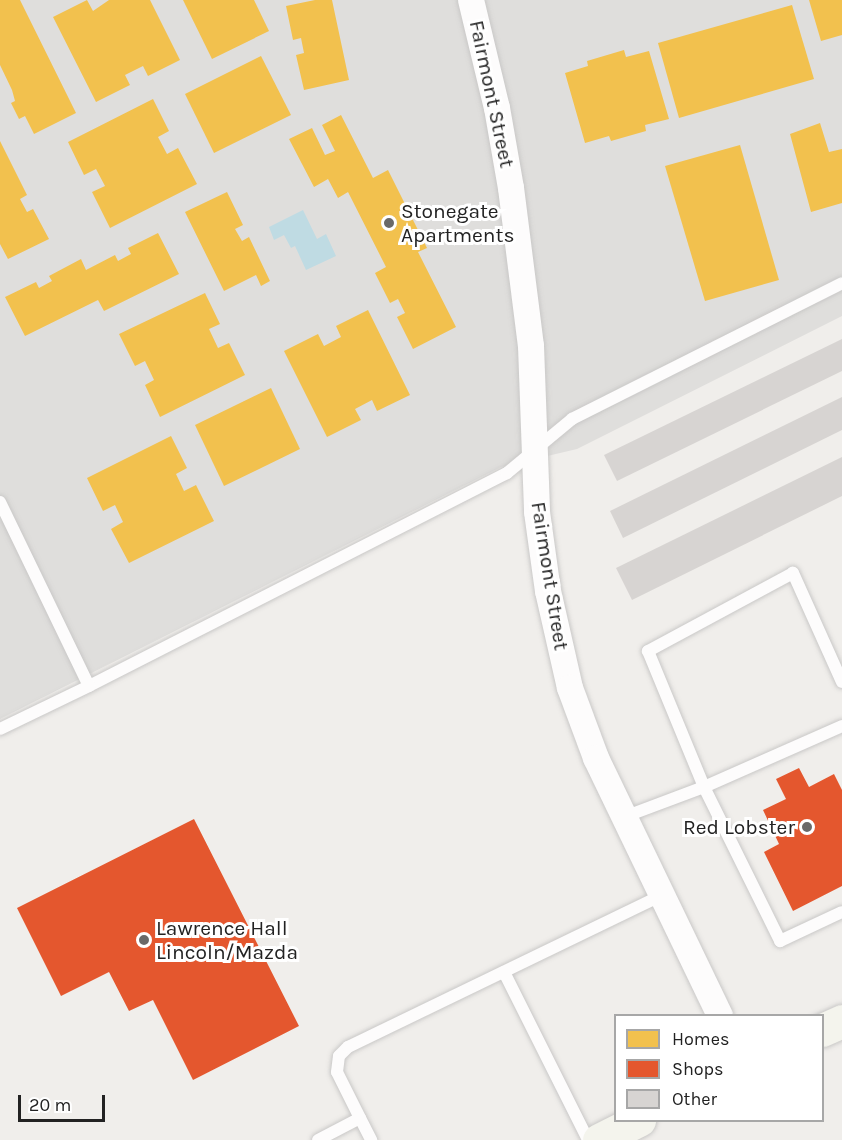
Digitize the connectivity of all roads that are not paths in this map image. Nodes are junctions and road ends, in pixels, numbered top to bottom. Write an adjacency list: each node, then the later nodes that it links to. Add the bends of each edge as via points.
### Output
1 (471, 0): 3 (street, Fairmont Street, via 511,188 531,346)
2 (842, 283): 3 (lane, via 572,419)
3 (536, 449): 6 (lane, via 507,473); 10 (street, Fairmont Street, via 537,512 548,591 570,688)
4 (0, 502): 6 (lane)
5 (842, 682): 9 (lane, via 793,573 648,651)
6 (89, 686): 8 (lane)
7 (842, 726): 9 (lane)
8 (0, 729)
9 (704, 787): 10 (lane); 12 (lane, via 780,941)
10 (624, 817): 11 (street, Fairmont Street)
11 (661, 896): 13 (lane); 14 (street, Fairmont Street)
12 (842, 912)
13 (504, 972): 17 (lane, via 348,1047 339,1056 337,1072); 21 (lane)
14 (719, 1014)
15 (842, 1021): 16 (main road)
16 (824, 1029)
17 (360, 1118): 19 (lane); 20 (lane)
18 (635, 1122): 22 (main road)
19 (318, 1140)
20 (370, 1140)
21 (588, 1140)
22 (599, 1140)

